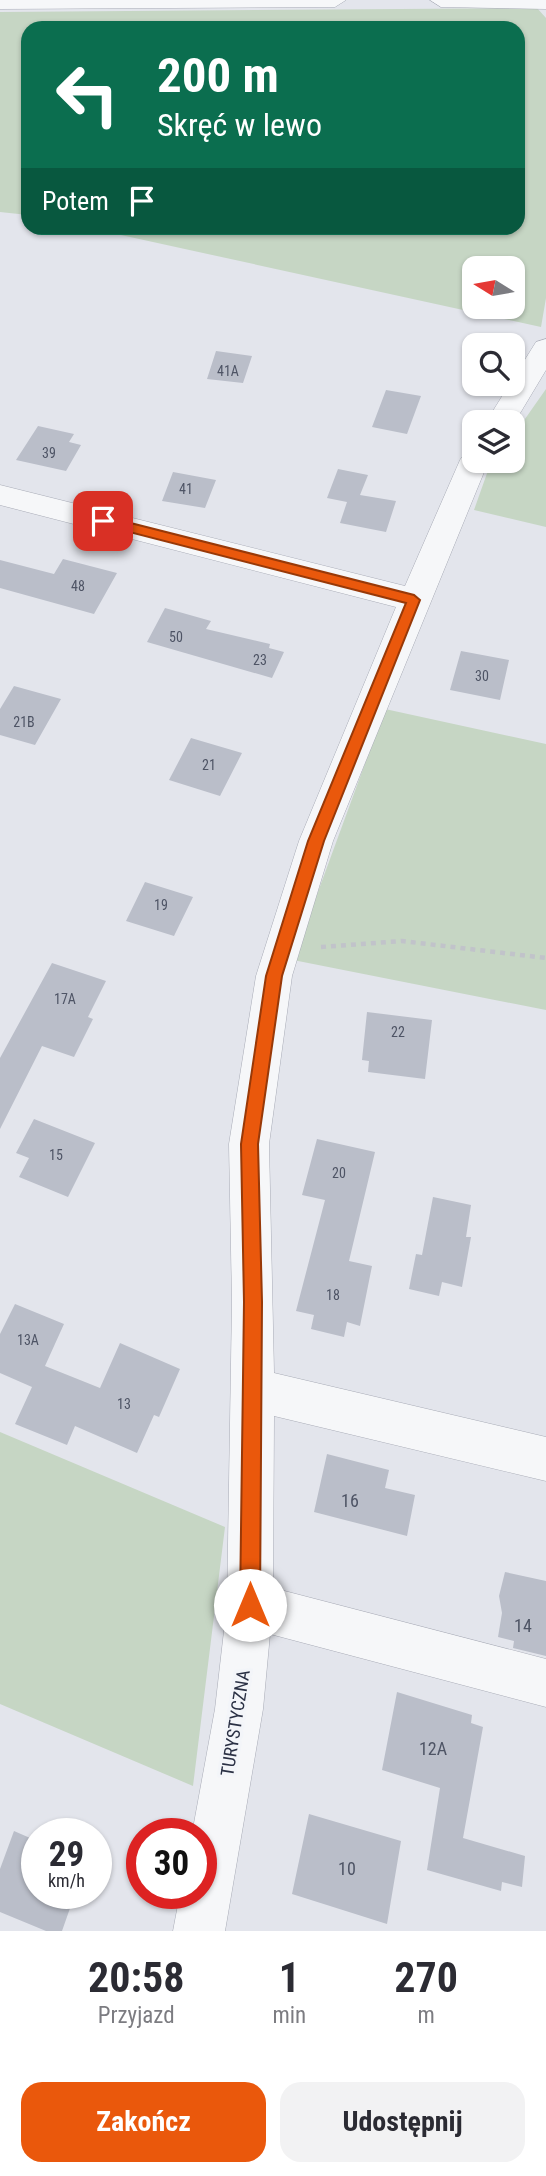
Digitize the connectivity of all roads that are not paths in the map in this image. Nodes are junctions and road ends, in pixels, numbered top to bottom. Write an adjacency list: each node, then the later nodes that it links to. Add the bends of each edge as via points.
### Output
1 (335, 0): 3 (street)
2 (441, 0): 4 (street)
3 (0, 2)
4 (546, 2)
5 (546, 348): 6 (street)
6 (507, 410)
7 (469, 473): 9 (street, TURYSTYCZNA)
8 (0, 495): 9 (street)
9 (414, 600): 10 (street, TURYSTYCZNA, via 316,841 274,976 249,1144)
10 (251, 1389): 11 (street); 12 (street, TURYSTYCZNA)
11 (546, 1459)
12 (250, 1605): 13 (street); 14 (street, TURYSTYCZNA, via 239,1709)
13 (546, 1683)
14 (199, 1931)

